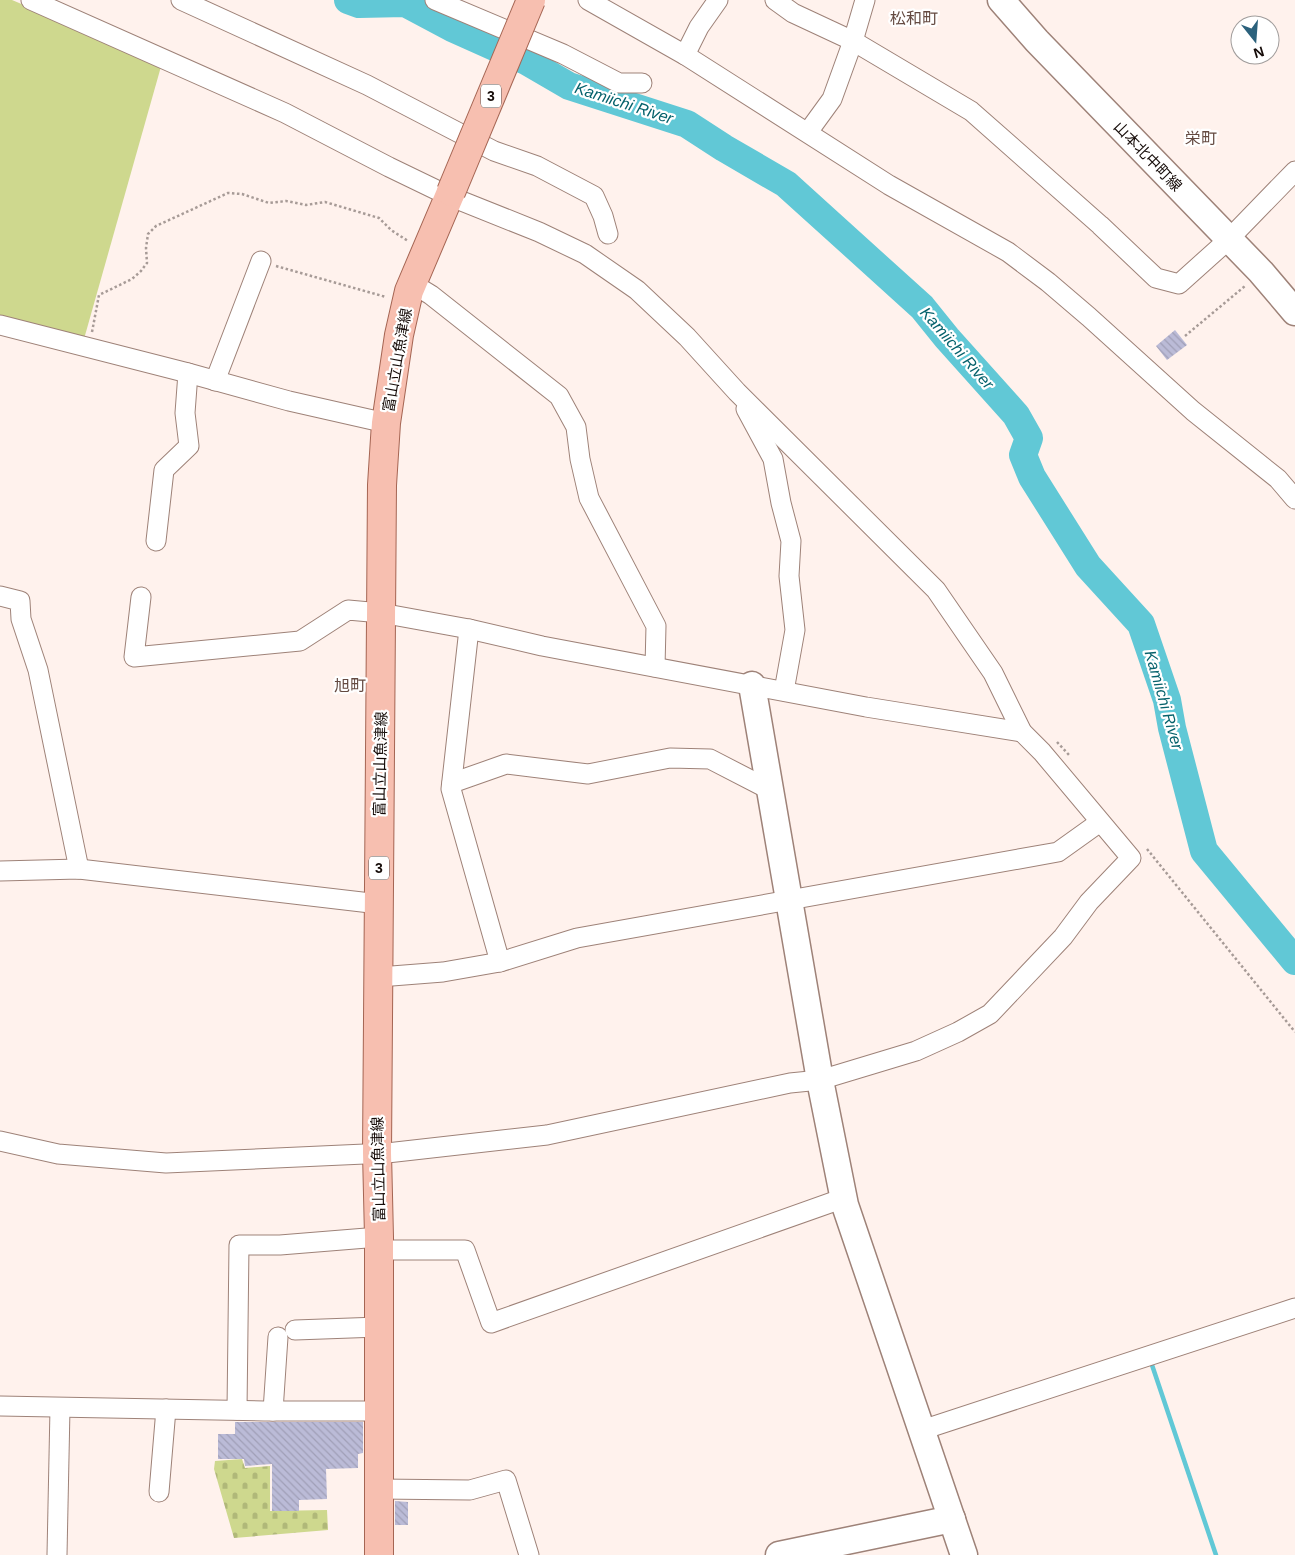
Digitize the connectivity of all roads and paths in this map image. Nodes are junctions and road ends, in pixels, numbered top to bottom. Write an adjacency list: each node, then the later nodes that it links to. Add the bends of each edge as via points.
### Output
1 (31, 0): 15 (street, via 285,113 389,167)
2 (180, 0): 16 (street, via 367,85 494,151 536,166 594,196)
3 (435, 0): 12 (street, via 563,54 619,83)
4 (531, 0): 15 (main road, 富山立山魚津線 / 3, bridge)
5 (588, 0): 11 (street)
6 (718, 0): 11 (street)
7 (775, 0): 10 (street, via 793,13)
8 (865, 0): 10 (street)
9 (1001, 0): 17 (street, 山本北中町線)
10 (853, 41): 13 (street, via 832,99); 17 (street, via 971,111 1156,278 1179,284)
11 (685, 55): 13 (street)
12 (642, 83)
13 (808, 132): 30 (street, via 889,185 1008,252 1048,282 1193,411 1278,479)
14 (1295, 171): 17 (street)
15 (450, 194): 18 (main road, 富山立山魚津線 / 3); 28 (street, via 585,254 637,290 687,337)
16 (608, 234)
17 (1228, 240): 20 (street, 山本北中町線)
18 (426, 251): 21 (main road, 富山立山魚津線 / 3); 25 (path, via 402,238 379,218 325,202 269,204 242,194 228,193 156,226 148,234 147,264 132,279 99,295)
19 (261, 261): 21 (path); 27 (street)
20 (1262, 272): 22 (street, 山本北中町線); 24 (path)
21 (410, 293): 29 (main road, 富山立山魚津線 / 3, via 399,336); 36 (street, via 431,295 559,396 576,427 589,498 656,626)
22 (1295, 312)
23 (0, 325): 25 (street)
24 (1185, 336)
25 (88, 348): 26 (street)
26 (188, 373): 27 (street); 31 (street, via 185,413 189,446 164,470)
27 (215, 381): 29 (street)
28 (737, 392): 38 (street, via 772,459 791,541 789,576 795,630); 39 (street, via 936,590 993,673)
29 (386, 423): 34 (main road, 富山立山魚津線 / 3, via 382,485)
30 (1295, 499)
31 (156, 540)
32 (0, 596): 45 (street, via 20,601 21,619 38,670)
33 (141, 597): 34 (street, via 134,657 300,642 348,610)
34 (382, 613): 35 (street); 48 (main road, 富山立山魚津線 / 3)
35 (469, 629): 36 (street); 41 (street)
36 (655, 666): 37 (street)
37 (752, 685): 38 (street); 42 (street)
38 (784, 691): 39 (street)
39 (1022, 732): 40 (path, via 1059,742); 43 (street)
40 (1071, 757)
41 (452, 783): 42 (street, via 506,764 588,774 670,758 710,759); 49 (street, via 451,789)
42 (770, 790): 47 (street)
43 (1100, 822): 47 (street, via 1058,852); 52 (street, via 1131,858 1089,902 1063,937 990,1014 916,1050)
44 (1144, 846): 51 (path)
45 (80, 869): 46 (street); 48 (street)
46 (0, 872)
47 (789, 900): 49 (street, via 577,938); 52 (street)
48 (379, 904): 50 (main road, 富山立山魚津線 / 3)
49 (500, 962): 50 (street, via 443,972)
50 (379, 977): 54 (main road, 富山立山魚津線 / 3)
51 (1295, 1032)
52 (820, 1080): 54 (street, via 790,1083 547,1135); 55 (street)
53 (0, 1141): 54 (street, via 58,1154 166,1163)
54 (377, 1154): 56 (main road, 富山立山魚津線 / 3)
55 (844, 1198): 56 (street, via 491,1323 465,1250); 65 (street)
56 (379, 1244): 58 (main road, 富山立山魚津線 / 3); 62 (street, via 239,1245)
57 (1295, 1308): 65 (street)
58 (379, 1328): 63 (street, via 286,1334); 64 (main road, 富山立山魚津線 / 3)
59 (0, 1406): 60 (street)
60 (60, 1408): 61 (street); 69 (street)
61 (166, 1409): 62 (street); 67 (street)
62 (237, 1410): 63 (street)
63 (273, 1411): 64 (street)
64 (379, 1411): 66 (main road, 富山立山魚津線 / 3)
65 (922, 1430): 68 (street)
66 (379, 1489): 70 (main road, 富山立山魚津線 / 3); 71 (street, via 470,1490 506,1480)
67 (159, 1492)
68 (952, 1519): 72 (street); 73 (street)
69 (57, 1555)
70 (379, 1555)
71 (529, 1555)
72 (779, 1555)
73 (964, 1555)

